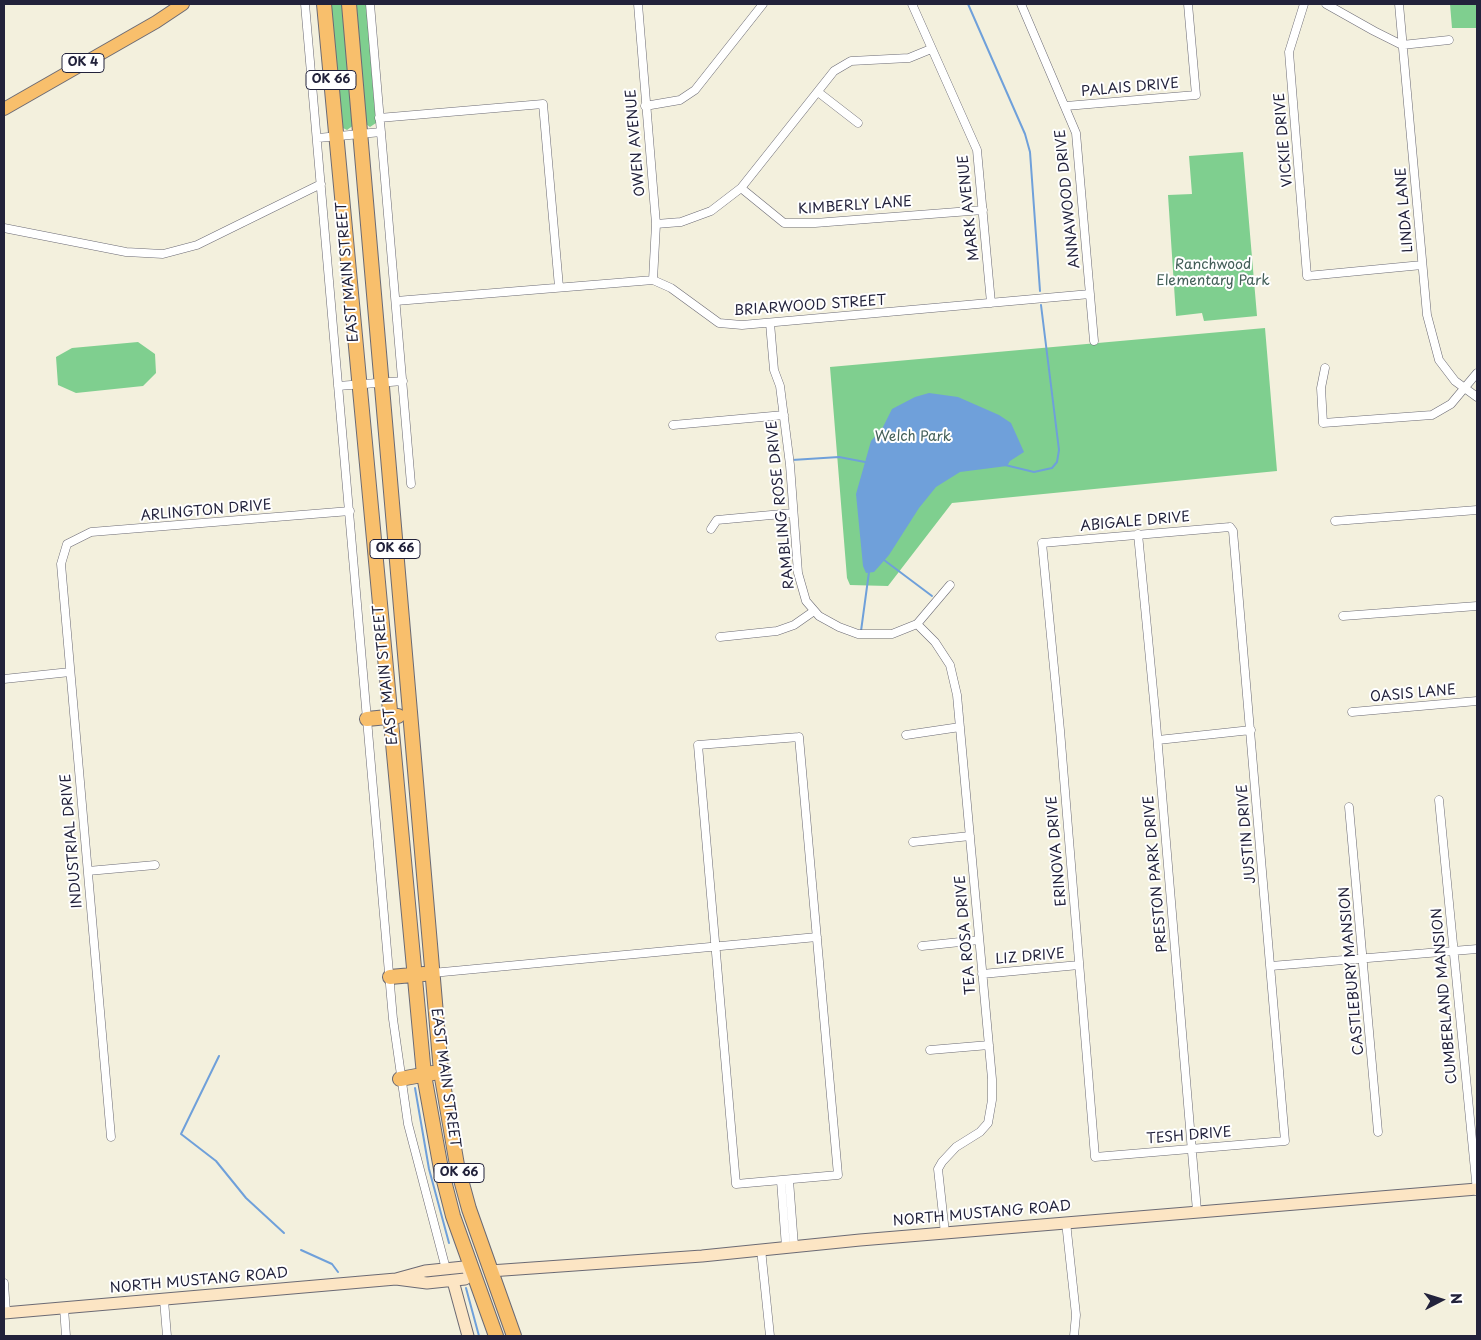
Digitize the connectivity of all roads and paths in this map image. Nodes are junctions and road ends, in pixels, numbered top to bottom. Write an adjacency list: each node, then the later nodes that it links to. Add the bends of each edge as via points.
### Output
1 (183, 4): 15 (main road, OK 4)
2 (192, 4): 15 (main road, OK 4)
3 (305, 4): 28 (street, EAST MAIN STREET)
4 (324, 4): 27 (highway, EAST MAIN STREET / OK 66)
5 (349, 4): 26 (highway, EAST MAIN STREET / OK 66)
6 (370, 4): 23 (street)
7 (638, 4): 20 (street, OWEN AVENUE)
8 (763, 4): 20 (street, via 695,90 680,100)
9 (912, 4): 18 (street, MARK AVENUE)
10 (1021, 4): 21 (street, ANNAWOOD DRIVE)
11 (1188, 4): 21 (street, PALAIS DRIVE, via 1196,95)
12 (1304, 4): 34 (street, VICKIE DRIVE, via 1289,52 1307,276)
13 (1326, 4): 17 (street)
14 (1399, 4): 17 (street, LINDA LANE)
15 (162, 18): 22 (main road, OK 4)
16 (1450, 40): 17 (street)
17 (1402, 45): 34 (street, LINDA LANE)
18 (931, 49): 19 (street, via 909,58 851,61 834,71); 31 (street, MARK AVENUE, via 977,150)
19 (818, 92): 24 (street); 30 (street)
20 (645, 106): 32 (street, OWEN AVENUE)
21 (1066, 106): 37 (street, ANNAWOOD DRIVE, via 1078,146)
22 (4, 109)
23 (379, 118): 25 (street); 36 (street, via 543,104)
24 (858, 123)
25 (381, 132): 26 (street); 38 (street)
26 (361, 134): 27 (street); 45 (highway, EAST MAIN STREET / OK 66)
27 (336, 137): 28 (street); 46 (highway, EAST MAIN STREET / OK 66)
28 (318, 138): 29 (street, EAST MAIN STREET)
29 (321, 184): 33 (street, via 197,245 163,254 126,252); 47 (street, EAST MAIN STREET)
30 (740, 188): 31 (street, KIMBERLY LANE, via 784,223); 32 (street, via 710,211 681,222)
31 (984, 210): 39 (street, MARK AVENUE)
32 (656, 224): 35 (street, OWEN AVENUE)
33 (4, 228)
34 (1422, 265): 48 (street, LINDA LANE, via 1427,315 1439,360 1455,381)
35 (652, 280): 36 (street, BRIARWOOD STREET); 40 (street, BRIARWOOD STREET, via 671,288 719,323)
36 (559, 287): 38 (street, BRIARWOOD STREET)
37 (1090, 294): 39 (street, BRIARWOOD STREET); 41 (street, ANNAWOOD DRIVE)
38 (396, 301): 44 (street)
39 (991, 303): 40 (street, BRIARWOOD STREET)
40 (770, 323): 50 (street, RAMBLING ROSE DRIVE, via 774,370)
41 (1094, 341)
42 (1325, 368): 48 (street, via 1321,388 1323,423 1432,415 1451,404)
43 (1477, 373): 48 (street)
44 (403, 381): 45 (street); 52 (street)
45 (381, 382): 46 (street); 72 (highway, EAST MAIN STREET / OK 66)
46 (358, 384): 47 (street); 73 (highway, EAST MAIN STREET / OK 66)
47 (338, 386): 54 (street, EAST MAIN STREET)
48 (1465, 388): 49 (street, LINDA LANE)
49 (1477, 396)
50 (784, 415): 51 (street); 55 (street, RAMBLING ROSE DRIVE)
51 (674, 425)
52 (411, 484)
53 (1477, 510): 56 (street)
54 (350, 511): 61 (street, ARLINGTON DRIVE, via 91,532); 74 (street, EAST MAIN STREET)
55 (793, 513): 58 (street, via 717,520); 64 (street, RAMBLING ROSE DRIVE, via 801,589)
56 (1335, 520)
57 (1230, 526): 59 (street, ABIGALE DRIVE); 76 (street, JUSTIN DRIVE, via 1234,531)
58 (711, 529)
59 (1138, 534): 60 (street, ABIGALE DRIVE); 78 (street, PRESTON PARK DRIVE)
60 (1042, 543): 92 (street, ERINOVA DRIVE)
61 (67, 544): 68 (street, INDUSTRIAL DRIVE, via 61,564)
62 (950, 585): 66 (street, RAMBLING ROSE DRIVE)
63 (1477, 606): 65 (street)
64 (814, 611): 66 (street, RAMBLING ROSE DRIVE, via 839,627 858,634 892,634); 67 (street, via 794,625 777,631)
65 (1343, 616)
66 (917, 624): 75 (street, TEA ROSA DRIVE, via 935,642 950,665)
67 (720, 637)
68 (70, 672): 69 (street); 84 (street, INDUSTRIAL DRIVE)
69 (4, 679)
70 (1477, 701): 71 (street, OASIS LANE)
71 (1352, 712)
72 (409, 715): 73 (highway); 94 (highway, EAST MAIN STREET / OK 66)
73 (391, 717): 74 (highway); 96 (highway, EAST MAIN STREET / OK 66)
74 (367, 719): 97 (street, EAST MAIN STREET)
75 (960, 727): 77 (street); 81 (street, TEA ROSA DRIVE)
76 (1251, 730): 78 (street); 93 (street, JUSTIN DRIVE)
77 (906, 735)
78 (1158, 740): 106 (street, PRESTON PARK DRIVE)
79 (1439, 800): 90 (street, CUMBERLAND MANSION)
80 (1349, 807): 91 (street, CASTLEBURY MANSION)
81 (970, 836): 82 (street); 86 (street, TEA ROSA DRIVE)
82 (913, 842)
83 (155, 865): 84 (street)
84 (88, 871): 104 (street, INDUSTRIAL DRIVE)
85 (817, 937): 87 (street); 87 (street, via 800,737 698,746); 108 (street, via 838,1175)
86 (979, 940): 88 (street); 95 (street, TEA ROSA DRIVE)
87 (716, 946): 94 (street); 108 (street, via 736,1184)
88 (922, 946)
89 (1477, 949): 90 (street)
90 (1454, 951): 91 (street); 109 (street, CUMBERLAND MANSION)
91 (1364, 958): 93 (street); 103 (street, CASTLEBURY MANSION)
92 (1079, 965): 95 (street, LIZ DRIVE); 107 (street, ERINOVA DRIVE)
93 (1271, 966): 105 (street, JUSTIN DRIVE)
94 (432, 973): 96 (highway); 100 (highway, EAST MAIN STREET / OK 66)
95 (982, 974): 98 (street, TEA ROSA DRIVE)
96 (415, 975): 97 (highway); 101 (highway, EAST MAIN STREET / OK 66)
97 (390, 977): 102 (street, EAST MAIN STREET)
98 (989, 1045): 99 (street); 112 (street, TEA ROSA DRIVE, via 992,1093 988,1123 956,1147 938,1169)
99 (930, 1050)
100 (441, 1072): 101 (highway); 116 (highway, EAST MAIN STREET / OK 66, via 468,1209)
101 (424, 1075): 102 (highway); 117 (highway, EAST MAIN STREET / OK 66, via 441,1169)
102 (400, 1079): 115 (street, EAST MAIN STREET, via 408,1124)
103 (1378, 1132)
104 (111, 1137)
105 (1285, 1141): 106 (street, TESH DRIVE)
106 (1192, 1148): 107 (street, TESH DRIVE); 110 (street, PRESTON PARK DRIVE)
107 (1095, 1157)
108 (785, 1180): 113 (street)
109 (1477, 1190): 110 (street, NORTH MUSTANG ROAD)
110 (1197, 1211): 111 (street, NORTH MUSTANG ROAD)
111 (1066, 1222): 112 (street, NORTH MUSTANG ROAD); 130 (street, via 1076,1315)
112 (945, 1232): 113 (street, NORTH MUSTANG ROAD)
113 (790, 1247): 114 (street, NORTH MUSTANG ROAD)
114 (761, 1250): 116 (street, NORTH MUSTANG ROAD); 129 (street)
115 (446, 1269): 117 (street, NORTH MUSTANG ROAD, via 464,1267); 118 (street, NORTH MUSTANG ROAD, via 425,1271)
116 (490, 1271): 117 (highway); 128 (highway, EAST MAIN STREET / OK 66)
117 (473, 1273): 119 (street, NORTH MUSTANG ROAD, via 465,1279); 127 (highway, EAST MAIN STREET / OK 66)
118 (396, 1280): 119 (street, NORTH MUSTANG ROAD, via 426,1283); 121 (street, NORTH MUSTANG ROAD)
119 (453, 1280): 126 (street)
120 (4, 1283): 123 (street)
121 (164, 1300): 122 (street, NORTH MUSTANG ROAD); 125 (street)
122 (64, 1308): 123 (street, NORTH MUSTANG ROAD); 124 (street)
123 (5, 1313)
124 (66, 1336)
125 (167, 1336)
126 (468, 1336)
127 (496, 1336)
128 (514, 1336)
129 (770, 1336)
130 (1074, 1336)

